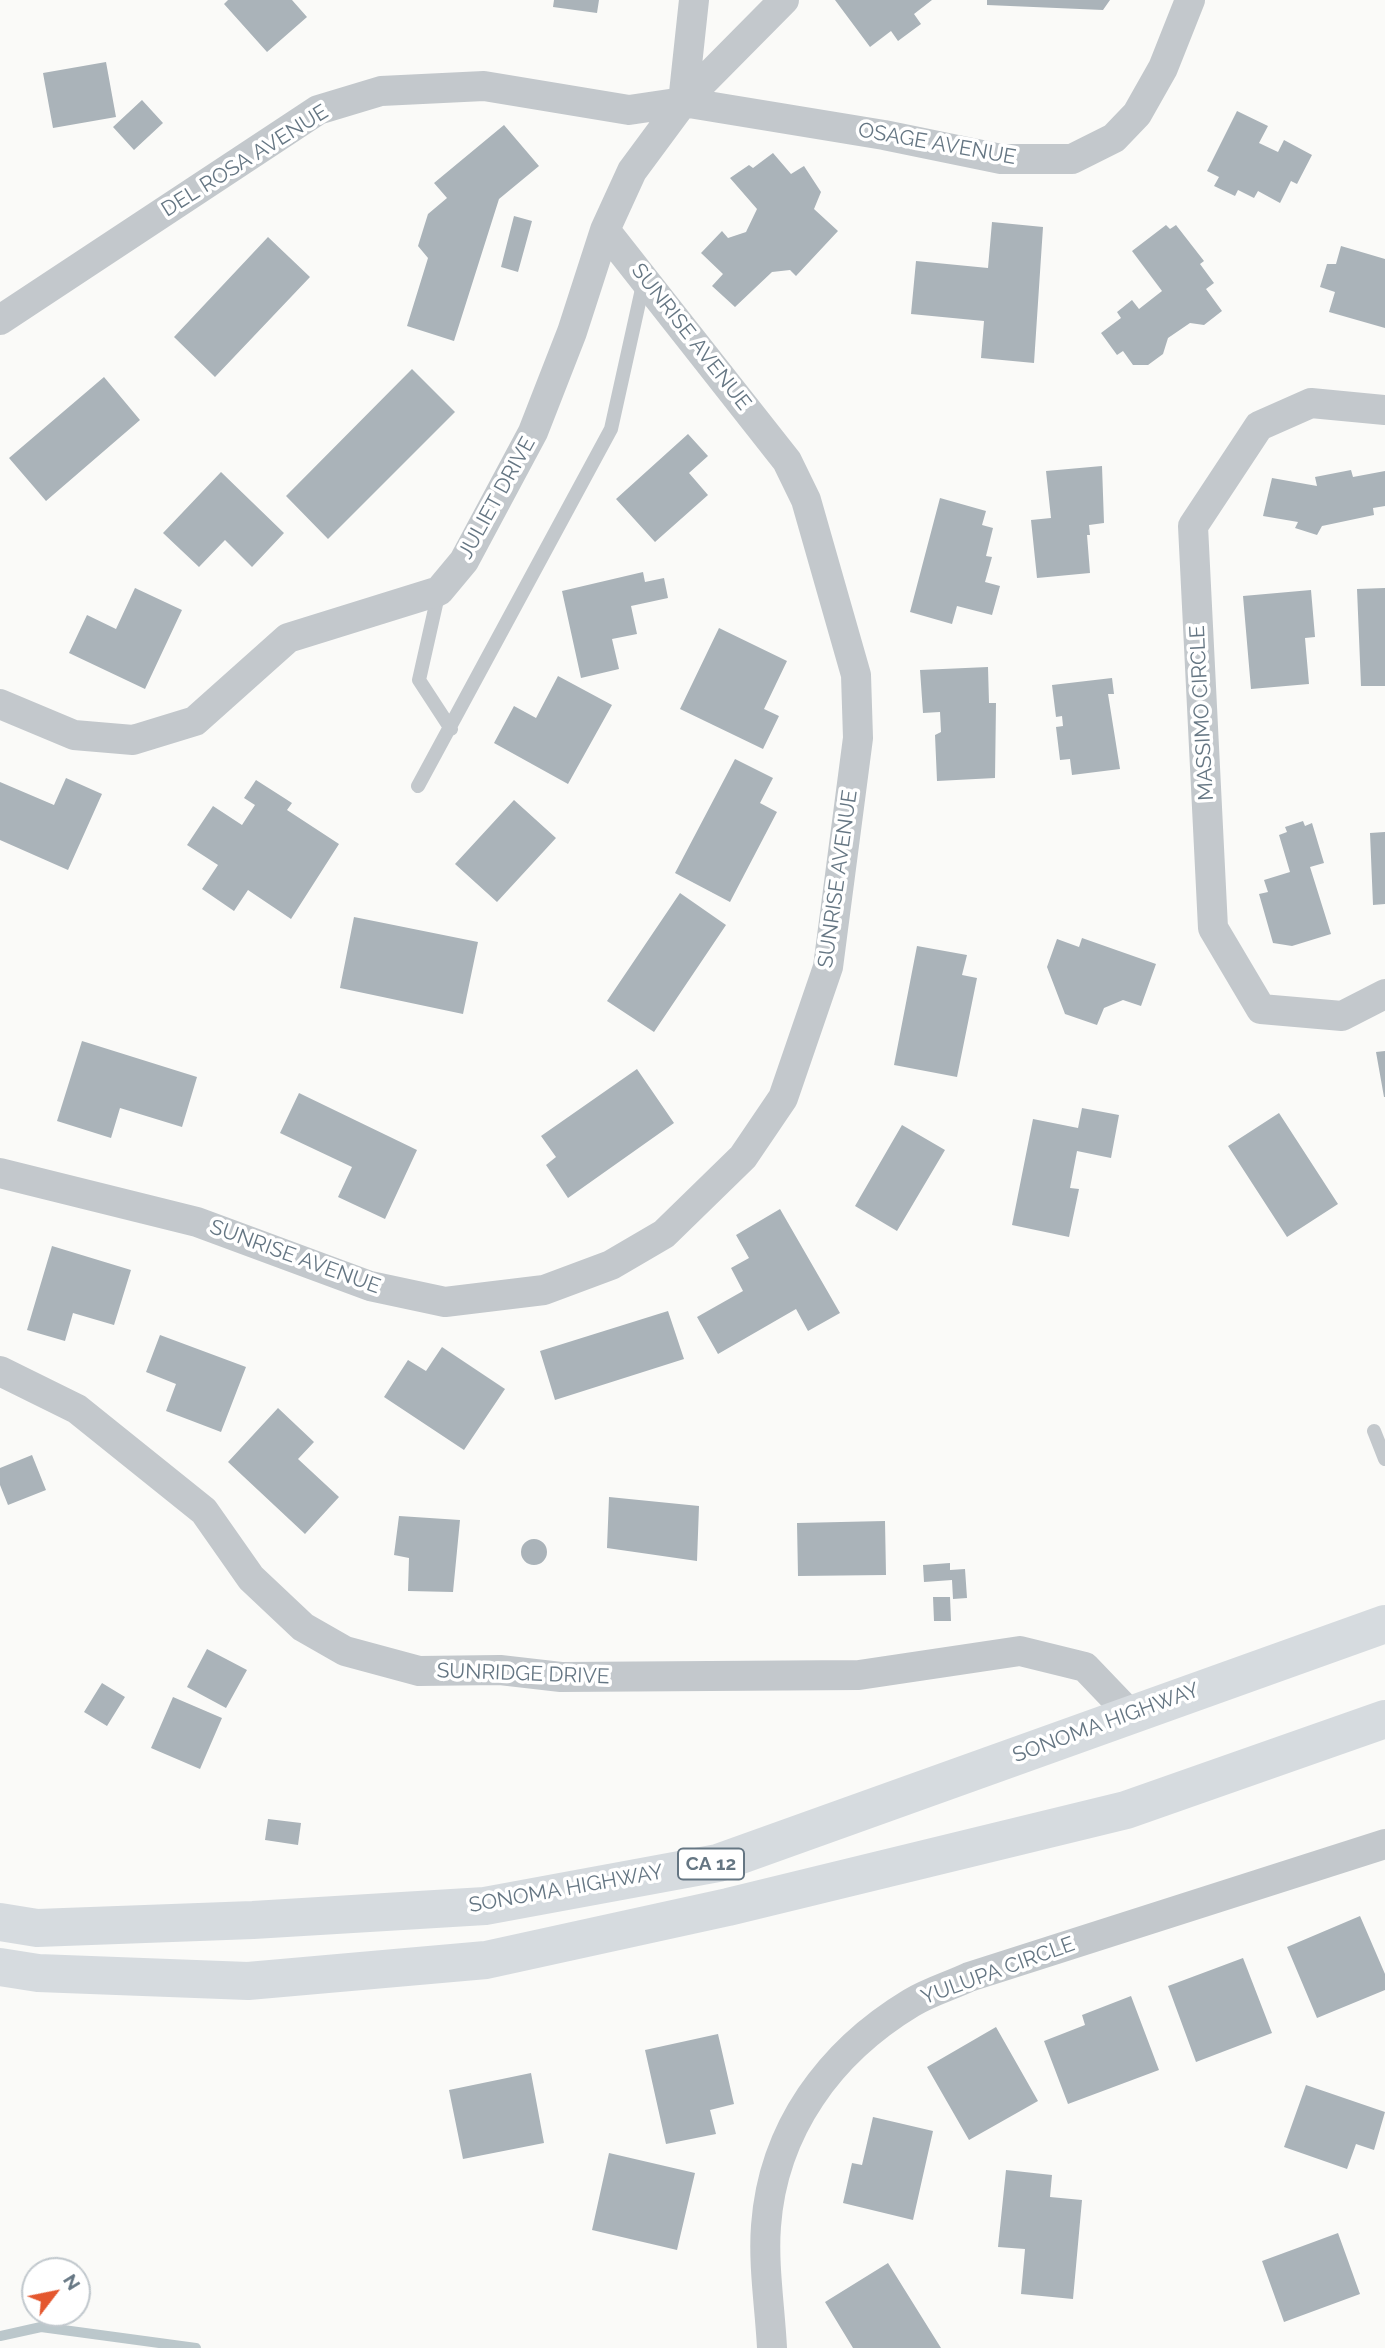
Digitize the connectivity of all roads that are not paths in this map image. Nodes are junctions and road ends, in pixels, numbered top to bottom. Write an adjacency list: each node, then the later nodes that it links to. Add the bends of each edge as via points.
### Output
1 (694, 0): 4 (street)
2 (784, 0): 4 (street)
3 (1189, 0): 4 (street, OSAGE AVENUE, via 1163,68 1137,114 1114,138 1072,159 1001,159)
4 (683, 102): 5 (street, via 632,171); 7 (street, DEL ROSA AVENUE, via 629,110 484,86 380,92 318,110)
5 (605, 230): 6 (street, SUNRISE AVENUE); 9 (street, JULIET DRIVE, via 533,432 464,561)
6 (644, 277): 11 (lane, via 611,429); 14 (street, SUNRISE AVENUE, via 787,461 806,500 856,675 858,738 828,967 783,1098 743,1157 664,1234 611,1265 544,1290 444,1302 370,1286 197,1222)
7 (0, 320)
8 (1385, 410): 13 (street, MASSIMO CIRCLE, via 1311,403 1259,426 1193,526 1213,928 1261,1009 1342,1016)
9 (439, 591): 10 (street, via 288,638 195,721 133,740 74,735); 11 (lane, via 419,680)
10 (0, 704)
11 (451, 729): 12 (lane)
12 (418, 786)
13 (1385, 994)
14 (0, 1173)
15 (0, 1371): 19 (street, SUNRIDGE DRIVE, via 78,1409 204,1511 251,1578 303,1627 345,1651 419,1671 500,1670 561,1677 859,1675 1020,1651 1085,1667)
16 (1374, 1431): 17 (lane)
17 (1385, 1459)
18 (1385, 1624): 19 (main road, SONOMA HIGHWAY / CA 12)
19 (1130, 1714): 22 (main road, SONOMA HIGHWAY / CA 12, via 718,1863 485,1906 37,1928)
20 (1385, 1719): 23 (main road, CA 12, via 1126,1810 727,1907 485,1959 248,1981 38,1973)
21 (1385, 1844): 24 (street, YULUPA CIRCLE, via 970,1978 913,2001 864,2035 828,2071 780,2151 766,2226)
22 (0, 1922)
23 (0, 1967)
24 (772, 2348)

